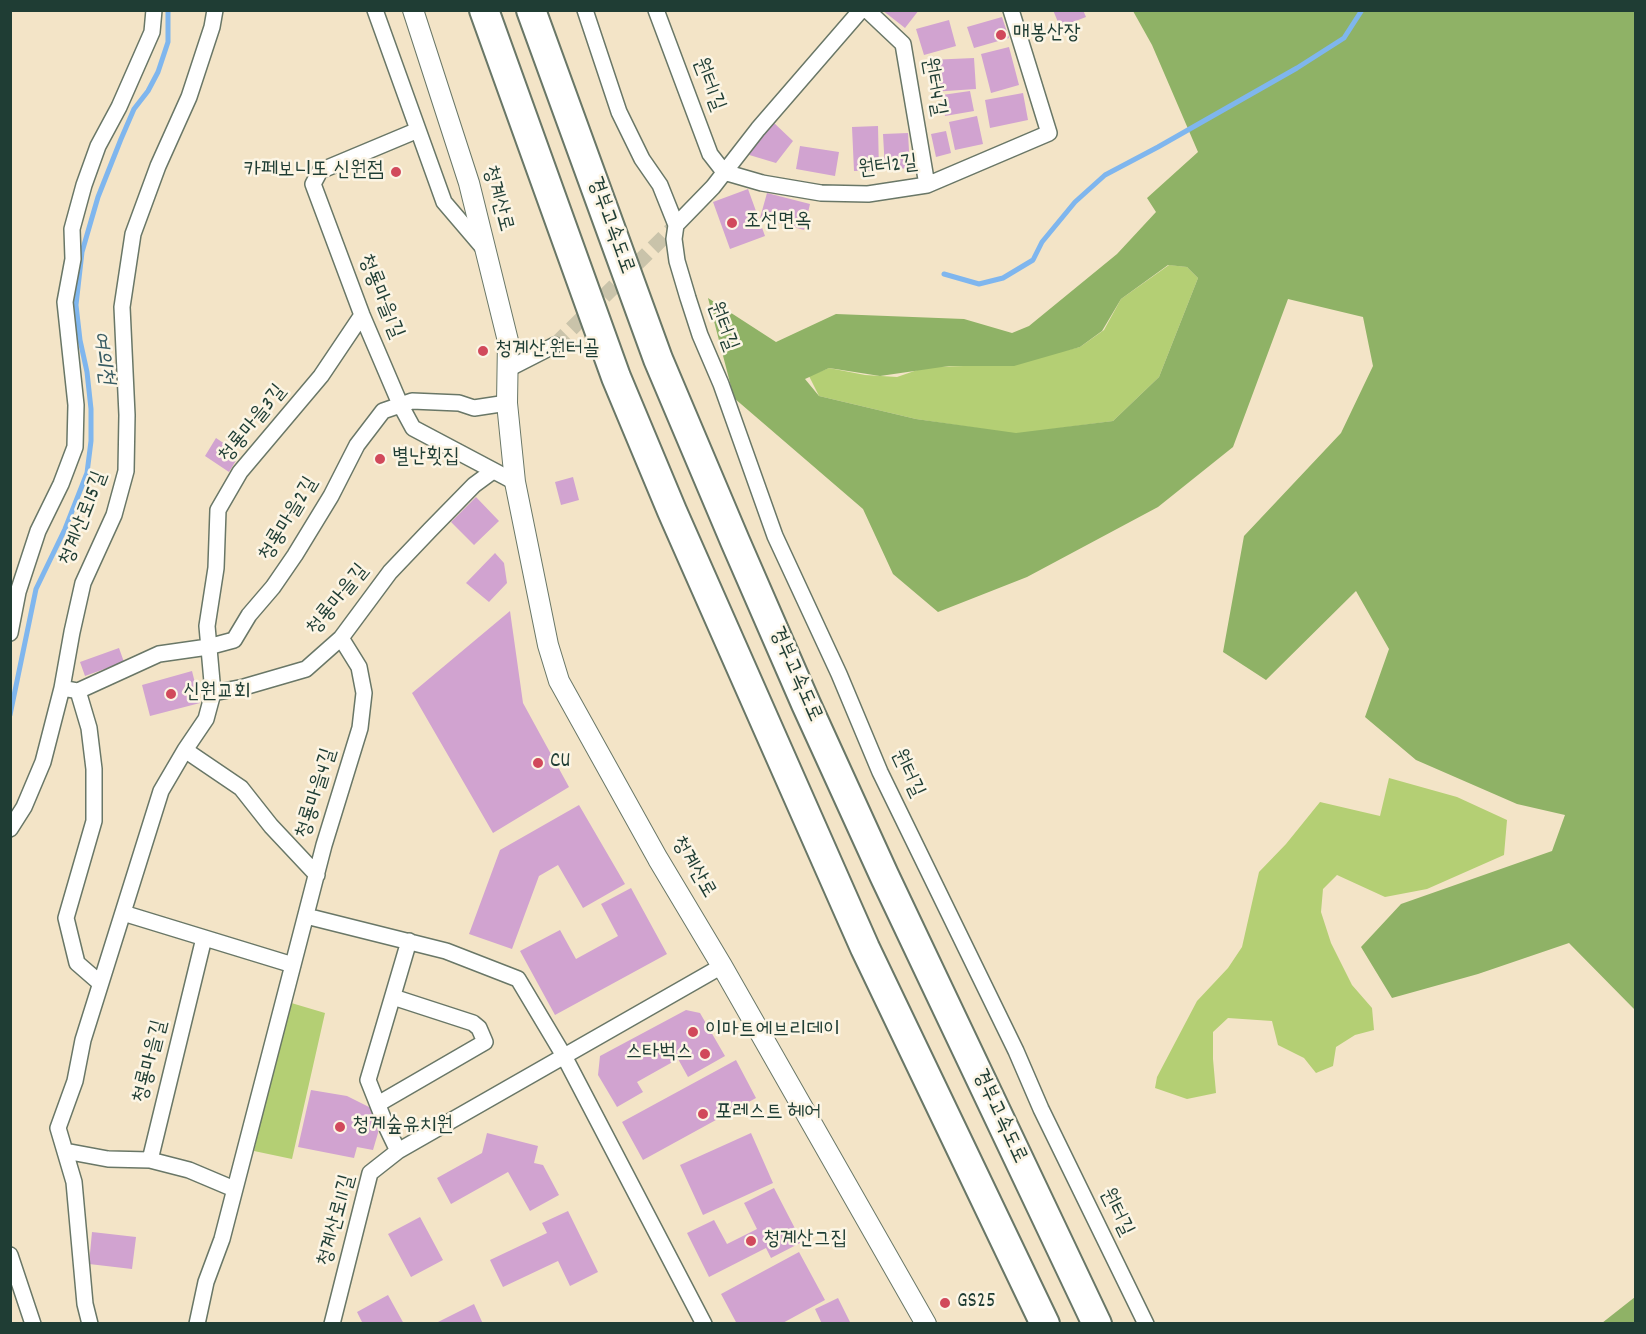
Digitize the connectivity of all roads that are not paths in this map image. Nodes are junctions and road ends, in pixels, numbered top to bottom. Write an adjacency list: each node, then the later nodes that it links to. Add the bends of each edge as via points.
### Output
1 (154, 10): 24 (street, via 152,32 98,146 72,229 73,259 64,302 76,405 75,447)
2 (215, 10): 28 (street, 청계산로15길, via 189,97 133,234 122,307 126,471 114,514 83,583)
3 (375, 10): 12 (street)
4 (413, 10): 16 (street, 청계산로, via 469,183)
5 (484, 10): 56 (highway, 경부고속도로, via 616,377 672,511 865,948)
6 (531, 10): 57 (highway, 경부고속도로, via 658,359 735,541 889,885)
7 (585, 10): 15 (street, 원터길, via 619,112 660,185)
8 (656, 10): 13 (street, 원터1길, via 710,154)
9 (861, 10): 13 (street)
10 (867, 10): 14 (street, 원터4길, via 903,44)
11 (1011, 10): 14 (street, 원터2길, via 1049,133)
12 (418, 130): 16 (street, via 444,202); 17 (street, 청룡마을1길, via 320,171 313,184)
13 (724, 172): 14 (street, 원터2길, via 821,193 868,194); 15 (street)
14 (927, 186)
15 (676, 225): 58 (street, 원터길, via 677,261 688,298 776,536 880,772)
16 (484, 250): 19 (street, 청계산로, via 508,341)
17 (362, 315): 21 (street, 청룡마을1길); 27 (street, 청룡마을3길, via 315,384 240,472 218,510)
18 (555, 345): 19 (street)
19 (508, 369): 20 (street, 청계산로)
20 (507, 403): 21 (street, via 474,408 459,403); 23 (street, 청계산로)
21 (400, 404): 22 (street, 청룡마을1길, via 413,428); 27 (street, 청룡마을2길, via 383,411 357,445 295,555 234,640)
22 (493, 471): 23 (street, 청룡마을1길); 26 (street, 청룡마을길, via 390,572)
23 (515, 482): 39 (street, 청계산로, via 548,645 560,681)
24 (14, 591): 25 (street)
25 (10, 633)
26 (341, 638): 30 (street, 청룡마을길, via 306,669); 33 (street, 청룡마을4길, via 359,668 364,693 360,728)
27 (208, 647): 29 (street, via 159,654); 30 (street, 청룡마을3길)
28 (62, 688): 29 (street); 32 (street, 청계산로15길, via 43,762)
29 (78, 691): 40 (street, via 89,728 94,821 66,918 77,963)
30 (213, 693): 31 (street, via 206,719)
31 (185, 750): 33 (street, via 241,788); 34 (street, via 161,791)
32 (10, 829)
33 (317, 874): 35 (street, 청룡마을4길)
34 (123, 913): 36 (street); 40 (street)
35 (306, 916): 37 (street); 38 (street, 청룡마을4길)
36 (204, 938): 38 (street); 46 (street, 청룡마을길)
37 (409, 941): 41 (street); 42 (street, via 518,979)
38 (293, 965): 47 (street, 청룡마을4길)
39 (722, 966): 42 (street, 청계산로11길); 55 (street, 청계산로)
40 (100, 983): 44 (street, via 75,1081 58,1128)
41 (393, 997): 43 (street, via 368,1080); 43 (street, via 473,1023 485,1042)
42 (564, 1056): 45 (street, 청계산로11길); 54 (street)
43 (378, 1104): 45 (street)
44 (65, 1151): 46 (street, via 108,1159); 51 (street, via 74,1182)
45 (398, 1151): 53 (street, 청계산로11길, via 370,1173)
46 (150, 1160): 47 (street, via 189,1170)
47 (234, 1189): 52 (street, 청룡마을4길)
48 (10, 1255): 49 (street)
49 (17, 1294): 50 (street)
50 (33, 1323)
51 (90, 1323)
52 (197, 1323)
53 (332, 1323)
54 (704, 1323)
55 (926, 1323)
56 (1045, 1323)
57 (1097, 1323)
58 (1146, 1323)

